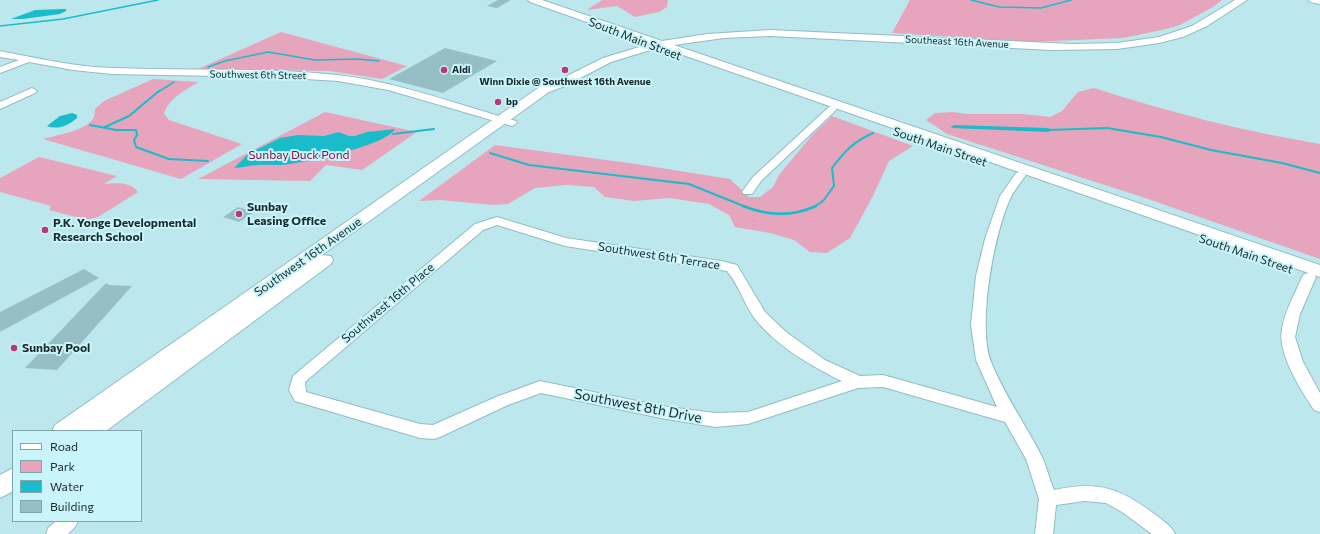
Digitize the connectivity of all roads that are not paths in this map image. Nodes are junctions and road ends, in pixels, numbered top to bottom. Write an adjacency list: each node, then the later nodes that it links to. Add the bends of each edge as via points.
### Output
1 (533, 0): 6 (main road, South Main Street)
2 (1242, 0): 5 (main road, Southeast 16th Avenue, via 1195,28 1178,35 1099,46 1028,46 790,33 742,34)
3 (1314, 0): 4 (highway)
4 (1320, 2)
5 (700, 39): 6 (main road, Southeast 16th Avenue); 8 (main road, via 687,45 688,50)
6 (659, 46): 8 (main road, South Main Street); 11 (main road, South Main Street); 15 (main road, Southwest 16th Avenue, via 608,59 583,70 554,86 554,92)
7 (0, 54): 9 (street, Southwest 6th Street)
8 (697, 56): 11 (main road, South Main Street)
9 (29, 59): 10 (street); 15 (street, Southwest 6th Street, via 112,71 338,78 389,88)
10 (0, 70)
11 (768, 84): 14 (main road, South Main Street)
12 (32, 91): 13 (street)
13 (0, 106)
14 (835, 107): 16 (main road, South Main Street); 17 (street, via 757,178)
15 (507, 121): 24 (main road, Southwest 16th Avenue); 25 (main road, Southwest 16th Avenue)
16 (1024, 173): 19 (main road, South Main Street); 23 (street, via 1006,196 991,239 983,276 978,325 983,360)
17 (748, 192)
18 (487, 224): 20 (street, Southwest 6th Terrace, via 497,221 564,242 732,268 760,315 781,336 820,364); 21 (street, Southwest 16th Place, via 479,227 298,380)
19 (1316, 274): 22 (street, via 1292,316 1287,338 1298,366)
20 (858, 382): 21 (street, Southwest 8th Drive, via 748,418 715,420 661,412 540,387 434,432 420,431 301,397); 23 (street, Southwest 8th Drive, via 883,381)
21 (297, 390)
22 (1320, 406)
23 (1011, 417): 28 (street, via 1034,458)
24 (64, 430)
25 (91, 430)
26 (12, 479): 27 (main road)
27 (0, 488)
28 (1048, 499): 31 (street); 32 (street, via 1085,493 1109,496 1130,507)
29 (68, 522): 30 (street)
30 (55, 534)
31 (1044, 534)
32 (1166, 534)

